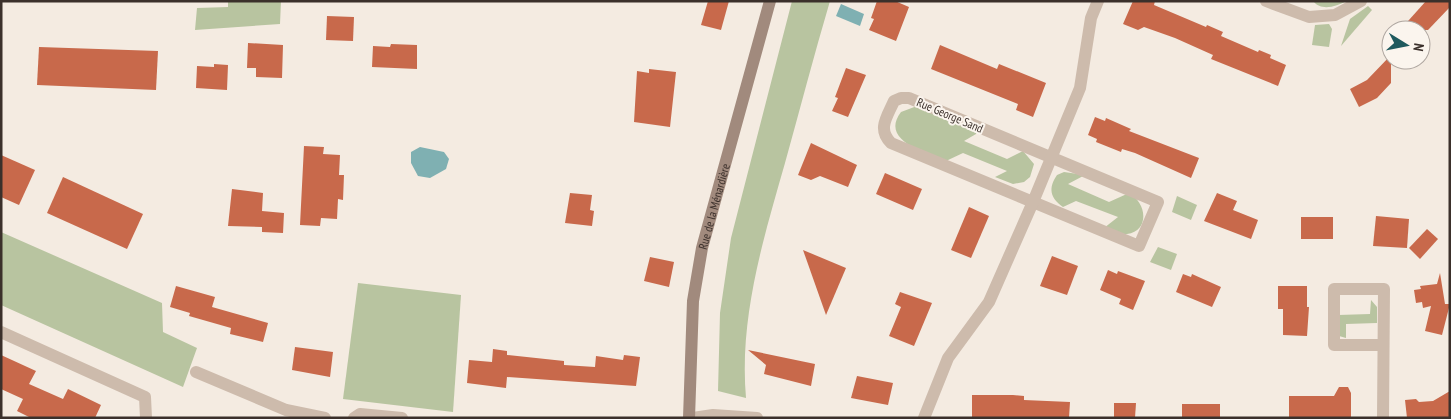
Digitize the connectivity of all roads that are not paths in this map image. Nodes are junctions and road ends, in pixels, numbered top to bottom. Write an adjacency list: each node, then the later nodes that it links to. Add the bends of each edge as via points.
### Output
1 (770, 1): 15 (main road, Rue de la Ménardière, via 702,248 693,301)
2 (1098, 1): 5 (street, via 1091,18 1080,88)
3 (1266, 1): 4 (street, via 1309,17 1335,15)
4 (1362, 1)
5 (1051, 157): 6 (street); 6 (street, Rue George Sand, via 1158,202 1139,246); 6 (street, Rue George Sand, via 909,98 894,101 882,127 891,143)
6 (1033, 202): 17 (street, via 989,302 948,358)
7 (1, 332): 11 (street, via 145,397)
8 (1383, 346): 8 (street, via 1384,289 1334,289 1334,345); 18 (street)
9 (196, 372): 10 (street)
10 (285, 414): 12 (street)
11 (146, 418)
12 (325, 418)
13 (354, 418): 14 (street, via 360,414)
14 (402, 418)
15 (691, 418): 16 (street, via 713,415)
16 (757, 418)
17 (924, 418)
18 (1383, 418)

